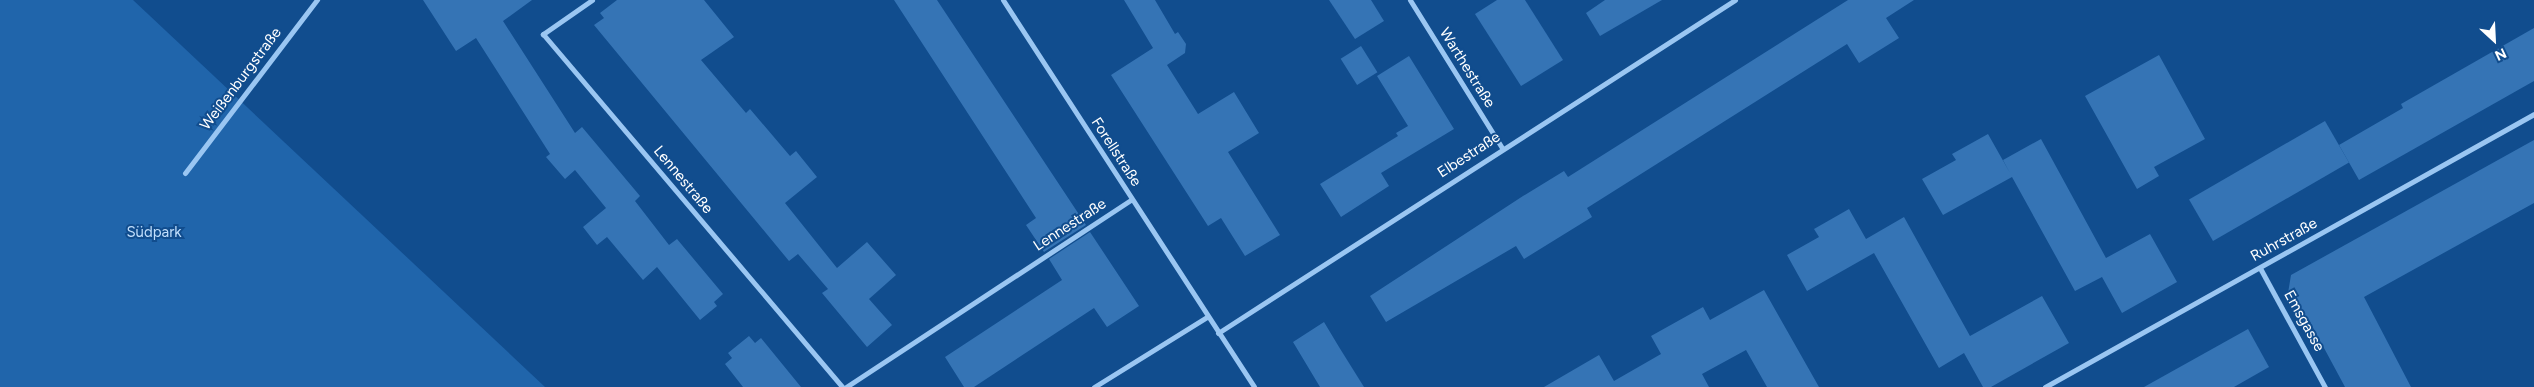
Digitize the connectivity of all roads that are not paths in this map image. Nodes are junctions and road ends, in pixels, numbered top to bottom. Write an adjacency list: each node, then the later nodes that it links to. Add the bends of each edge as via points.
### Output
1 (317, 0): 8 (street, Weißenburgstraße)
2 (592, 0): 13 (street, Lennestraße, via 543,34)
3 (1004, 0): 9 (street, Forellstraße)
4 (1410, 0): 7 (street, Warthestraße)
5 (1735, 0): 7 (street, Elbestraße)
6 (2534, 114): 10 (street, Ruhrstraße)
7 (1502, 148): 12 (street, Elbestraße)
8 (185, 173)
9 (1132, 200): 11 (street, Forellstraße); 14 (street, Lennestraße)
10 (2260, 268): 17 (street, Ruhrstraße); 18 (street, Emsgasse)
11 (1208, 317): 12 (street, Forellstraße); 15 (street)
12 (1218, 333): 16 (street, Forellstraße)
13 (842, 387)
14 (846, 387)
15 (1094, 387)
16 (1254, 387)
17 (2045, 387)
18 (2325, 387)

